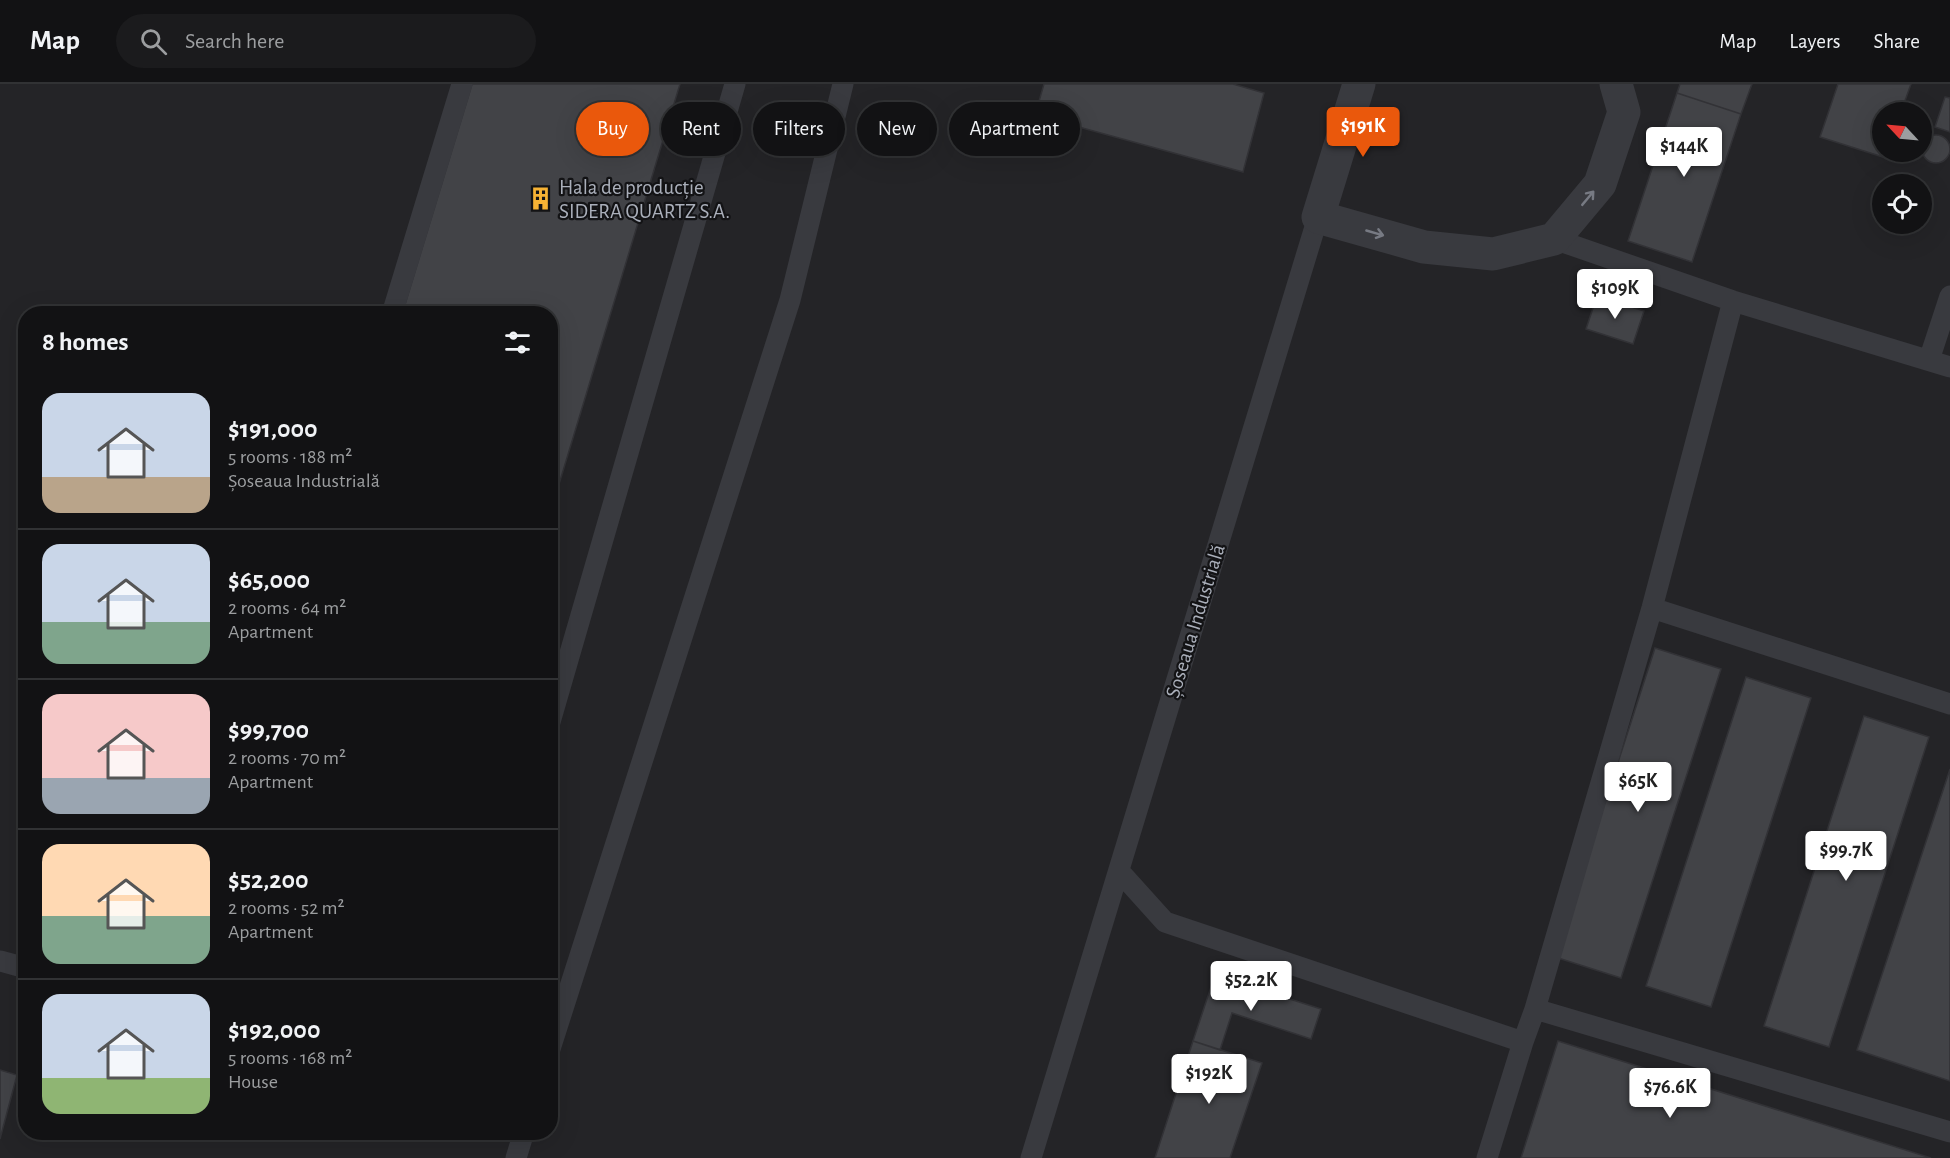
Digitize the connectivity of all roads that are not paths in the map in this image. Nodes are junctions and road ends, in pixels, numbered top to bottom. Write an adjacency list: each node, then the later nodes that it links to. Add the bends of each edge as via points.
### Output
1 (462, 84): 10 (lane)
2 (735, 84): 14 (lane)
3 (843, 84): 20 (lane, via 790,300)
4 (1359, 84): 6 (street, Șoseaua Industrială)
5 (1616, 84): 7 (street, one-way to 5, via 1600,184 1624,112)
6 (1318, 217): 7 (street, one-way to 7, via 1424,247 1493,254); 16 (lane, Șoseaua Industrială)
7 (1554, 239): 9 (lane)
8 (1950, 296): 11 (lane)
9 (1732, 301): 11 (lane); 13 (lane)
10 (394, 306)
11 (1929, 360): 12 (lane)
12 (1950, 367)
13 (1652, 608): 15 (lane); 19 (lane)
14 (558, 692)
15 (1950, 704)
16 (1119, 871): 21 (lane, via 1165,922); 25 (lane, Șoseaua Industrială)
17 (0, 961): 18 (lane)
18 (18, 966)
19 (1535, 1009): 21 (lane); 22 (lane)
20 (558, 1024)
21 (1523, 1042): 26 (lane)
22 (1950, 1132)
23 (522, 1140): 24 (lane)
24 (516, 1158)
25 (1031, 1158)
26 (1487, 1158)

